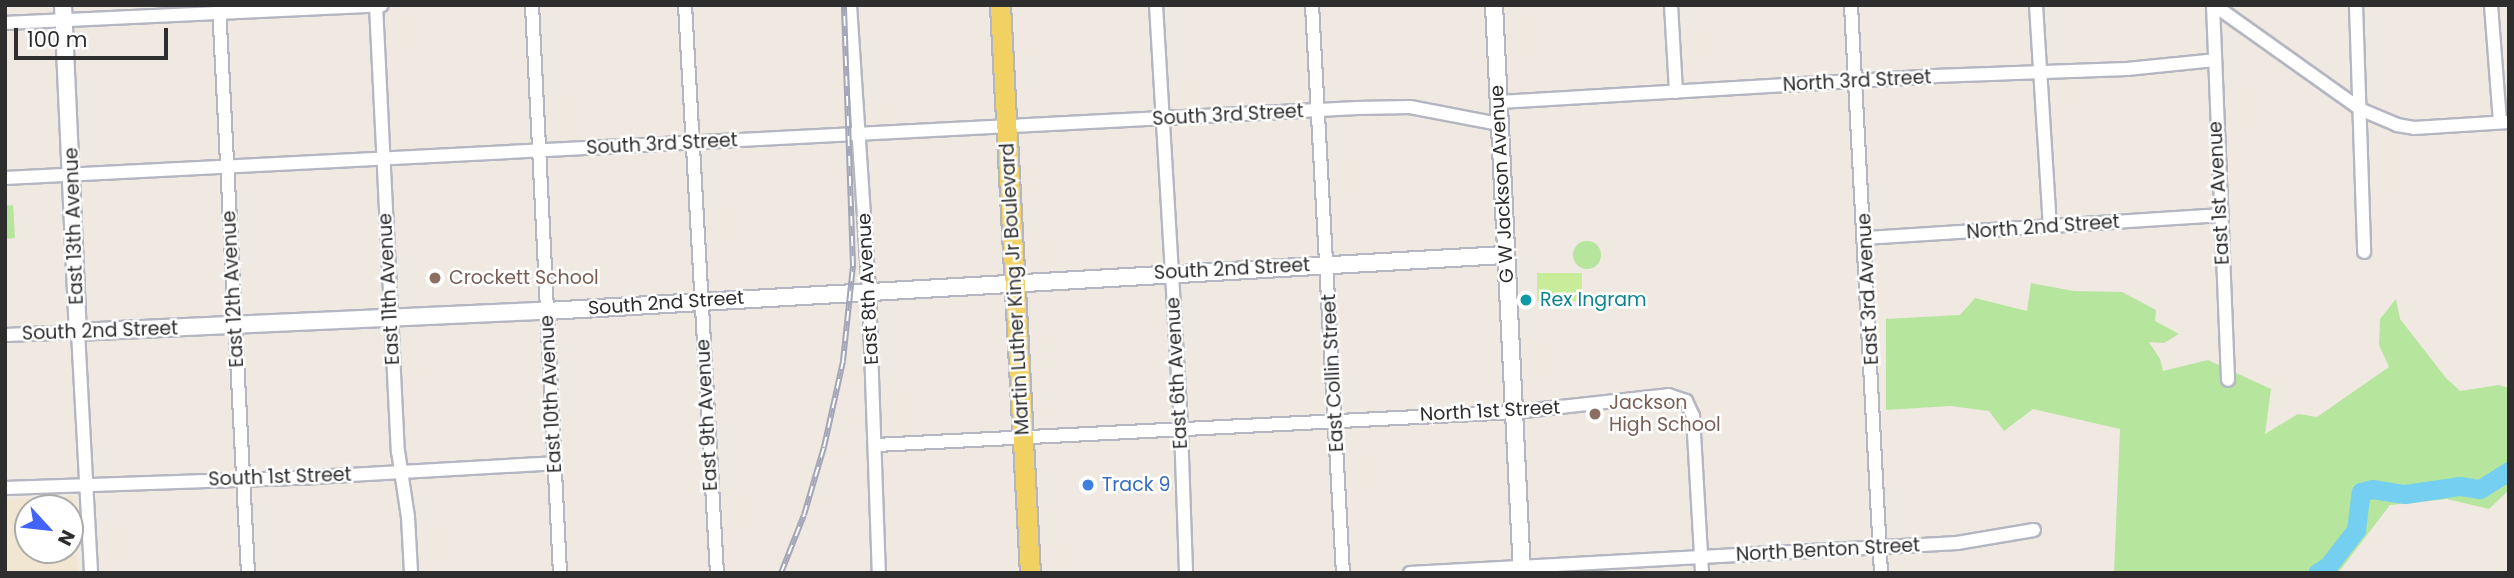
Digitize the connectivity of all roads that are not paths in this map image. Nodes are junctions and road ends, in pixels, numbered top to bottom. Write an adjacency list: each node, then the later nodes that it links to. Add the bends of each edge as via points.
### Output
1 (376, 5): 2 (street); 16 (street); 33 (street, East 11th Avenue)
2 (383, 5)
3 (532, 5): 32 (street, East 10th Avenue)
4 (685, 5): 31 (street, East 9th Avenue)
5 (850, 5): 30 (street, East 8th Avenue)
6 (1000, 5): 29 (main road, Martin Luther King Jr Boulevard)
7 (1156, 5): 26 (street, East 6th Avenue)
8 (1312, 5): 24 (street, East Collin Street)
9 (1493, 5): 23 (street, G W Jackson Avenue)
10 (1671, 5): 22 (street)
11 (1851, 5): 21 (street, East 3rd Avenue)
12 (2036, 5): 20 (street)
13 (2213, 5): 19 (street, East 1st Avenue); 25 (street)
14 (2356, 5): 25 (street)
15 (2491, 5): 27 (street)
16 (219, 9): 17 (street); 34 (street, East 12th Avenue)
17 (63, 13): 18 (street); 35 (street, East 13th Avenue)
18 (5, 23)
19 (2215, 60): 20 (street, North 3rd Street); 37 (street, East 1st Avenue)
20 (2039, 72): 21 (street, North 3rd Street); 38 (street)
21 (1856, 81): 22 (street, North 3rd Street); 39 (street, East 3rd Avenue)
22 (1676, 92): 23 (street, North 3rd Street)
23 (1499, 102): 28 (street, G W Jackson Avenue)
24 (1318, 110): 26 (street, South 3rd Street); 28 (street, via 1410,107); 42 (street, East Collin Street)
25 (2362, 110): 27 (street, via 2414,128); 40 (street)
26 (1163, 118): 29 (street, South 3rd Street); 43 (street, East 6th Avenue)
27 (2504, 122)
28 (1499, 124): 41 (street, G W Jackson Avenue)
29 (1007, 126): 30 (street, South 3rd Street); 44 (main road, Martin Luther King Jr Boulevard)
30 (857, 133): 31 (street, South 3rd Street); 45 (street, East 8th Avenue)
31 (692, 142): 32 (street, South 3rd Street); 46 (street, East 9th Avenue)
32 (539, 150): 33 (street, South 3rd Street); 47 (street, East 10th Avenue)
33 (383, 158): 34 (street, South 3rd Street); 48 (street, East 11th Avenue)
34 (227, 166): 35 (street, South 3rd Street); 49 (street, East 12th Avenue)
35 (72, 174): 36 (street, South 3rd Street); 50 (street, East 13th Avenue)
36 (5, 177)
37 (2220, 215): 38 (street, North 2nd Street); 52 (street, East 1st Avenue)
38 (2050, 226): 39 (street, North 2nd Street)
39 (1866, 238): 64 (street, East 3rd Avenue)
40 (2364, 252)
41 (1505, 255): 42 (street); 53 (street, G W Jackson Avenue)
42 (1327, 263): 43 (street, South 2nd Street); 54 (street, East Collin Street)
43 (1171, 272): 44 (street, South 2nd Street); 55 (street, East 6th Avenue)
44 (1014, 282): 45 (street, South 2nd Street); 56 (main road, Martin Luther King Jr Boulevard)
45 (869, 291): 46 (street, South 2nd Street); 57 (street, East 8th Avenue)
46 (702, 301): 47 (street, South 2nd Street); 71 (street, East 9th Avenue)
47 (547, 311): 48 (street, South 2nd Street); 58 (street, East 10th Avenue)
48 (391, 319): 49 (street, South 2nd Street); 59 (street, East 11th Avenue)
49 (235, 326): 50 (street, South 2nd Street); 60 (street, East 12th Avenue)
50 (78, 332): 51 (street, South 2nd Street); 61 (street, East 13th Avenue)
51 (5, 335)
52 (2228, 380)
53 (1515, 412): 54 (street, North 1st Street); 65 (street, North 1st Street, via 1668,396 1686,401 1693,416); 66 (street, G W Jackson Avenue)
54 (1335, 419): 55 (street); 75 (street, East Collin Street)
55 (1181, 428): 56 (street); 74 (street, East 6th Avenue)
56 (1022, 437): 57 (street); 73 (main road, Martin Luther King Jr Boulevard)
57 (876, 444): 72 (street, East 8th Avenue)
58 (555, 463): 59 (street, South 1st Street); 70 (street, East 10th Avenue)
59 (401, 472): 60 (street, South 1st Street); 69 (street, East 11th Avenue)
60 (243, 479): 61 (street, South 1st Street); 68 (street, East 12th Avenue)
61 (86, 484): 62 (street, South 1st Street); 67 (street, East 13th Avenue)
62 (5, 488)
63 (2034, 530): 64 (street, North Benton Street, via 1957,543)
64 (1881, 546): 65 (street, North Benton Street); 78 (street, East 3rd Avenue)
65 (1701, 557): 66 (street, North Benton Street); 77 (street)
66 (1522, 570): 76 (street, North Benton Street)
67 (91, 573)
68 (248, 573)
69 (411, 573)
70 (560, 573)
71 (717, 573)
72 (878, 573)
73 (1030, 573)
74 (1186, 573)
75 (1343, 573)
76 (1410, 573)
77 (1702, 573)
78 (1881, 573)

